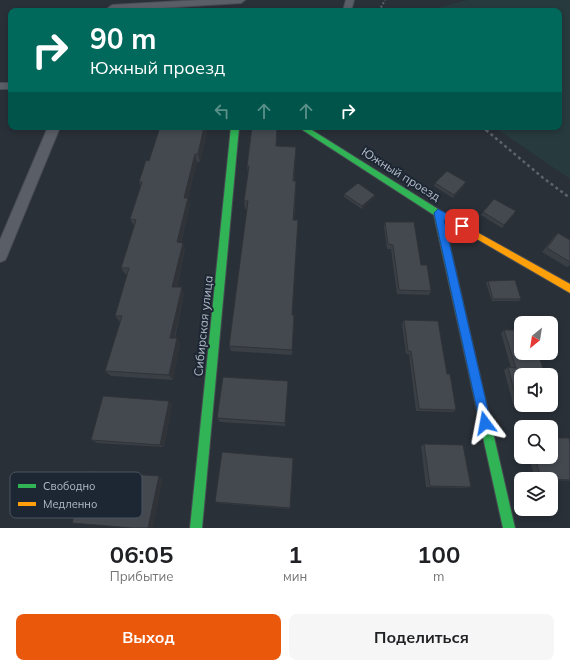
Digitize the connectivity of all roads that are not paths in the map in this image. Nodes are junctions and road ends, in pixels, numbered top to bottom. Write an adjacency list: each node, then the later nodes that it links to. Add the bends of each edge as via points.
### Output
1 (241, 0): 2 (street)
2 (112, 8)
3 (53, 130): 7 (street)
4 (235, 130): 9 (street, Сибирская улица)
5 (307, 130): 6 (street, Южный проезд)
6 (438, 213): 8 (street, Южный проезд); 10 (street)
7 (0, 256)
8 (570, 289)
9 (196, 528)
10 (509, 528)

